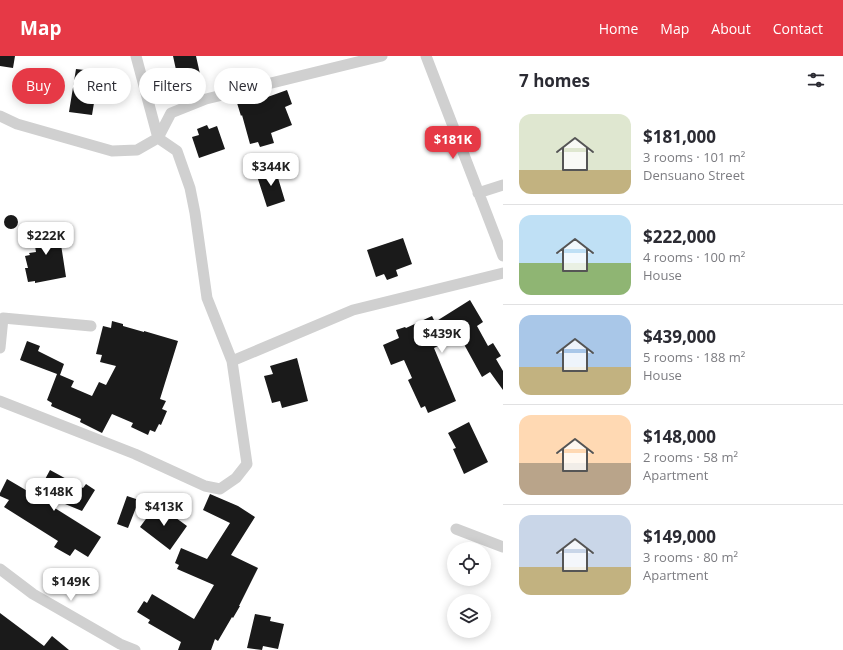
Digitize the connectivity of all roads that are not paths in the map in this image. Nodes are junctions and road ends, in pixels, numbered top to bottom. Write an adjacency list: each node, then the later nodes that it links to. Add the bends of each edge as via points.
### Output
1 (136, 56): 5 (street)
2 (382, 56): 5 (street, via 206,99 171,113)
3 (426, 56): 7 (street)
4 (0, 116): 5 (street, via 17,124 112,151 137,150)
5 (158, 138): 12 (street, via 177,151 190,188 207,298)
6 (503, 185): 7 (street)
7 (478, 193): 8 (street)
8 (503, 256)
9 (503, 273): 12 (street, via 353,310)
10 (91, 326): 11 (street, via 3,318)
11 (0, 348)
12 (232, 361): 13 (street, via 247,464 236,478 220,489 205,486 136,454)
13 (0, 401)
14 (456, 529): 15 (street)
15 (503, 547)
16 (0, 569): 17 (street, via 33,594)
17 (135, 650)

